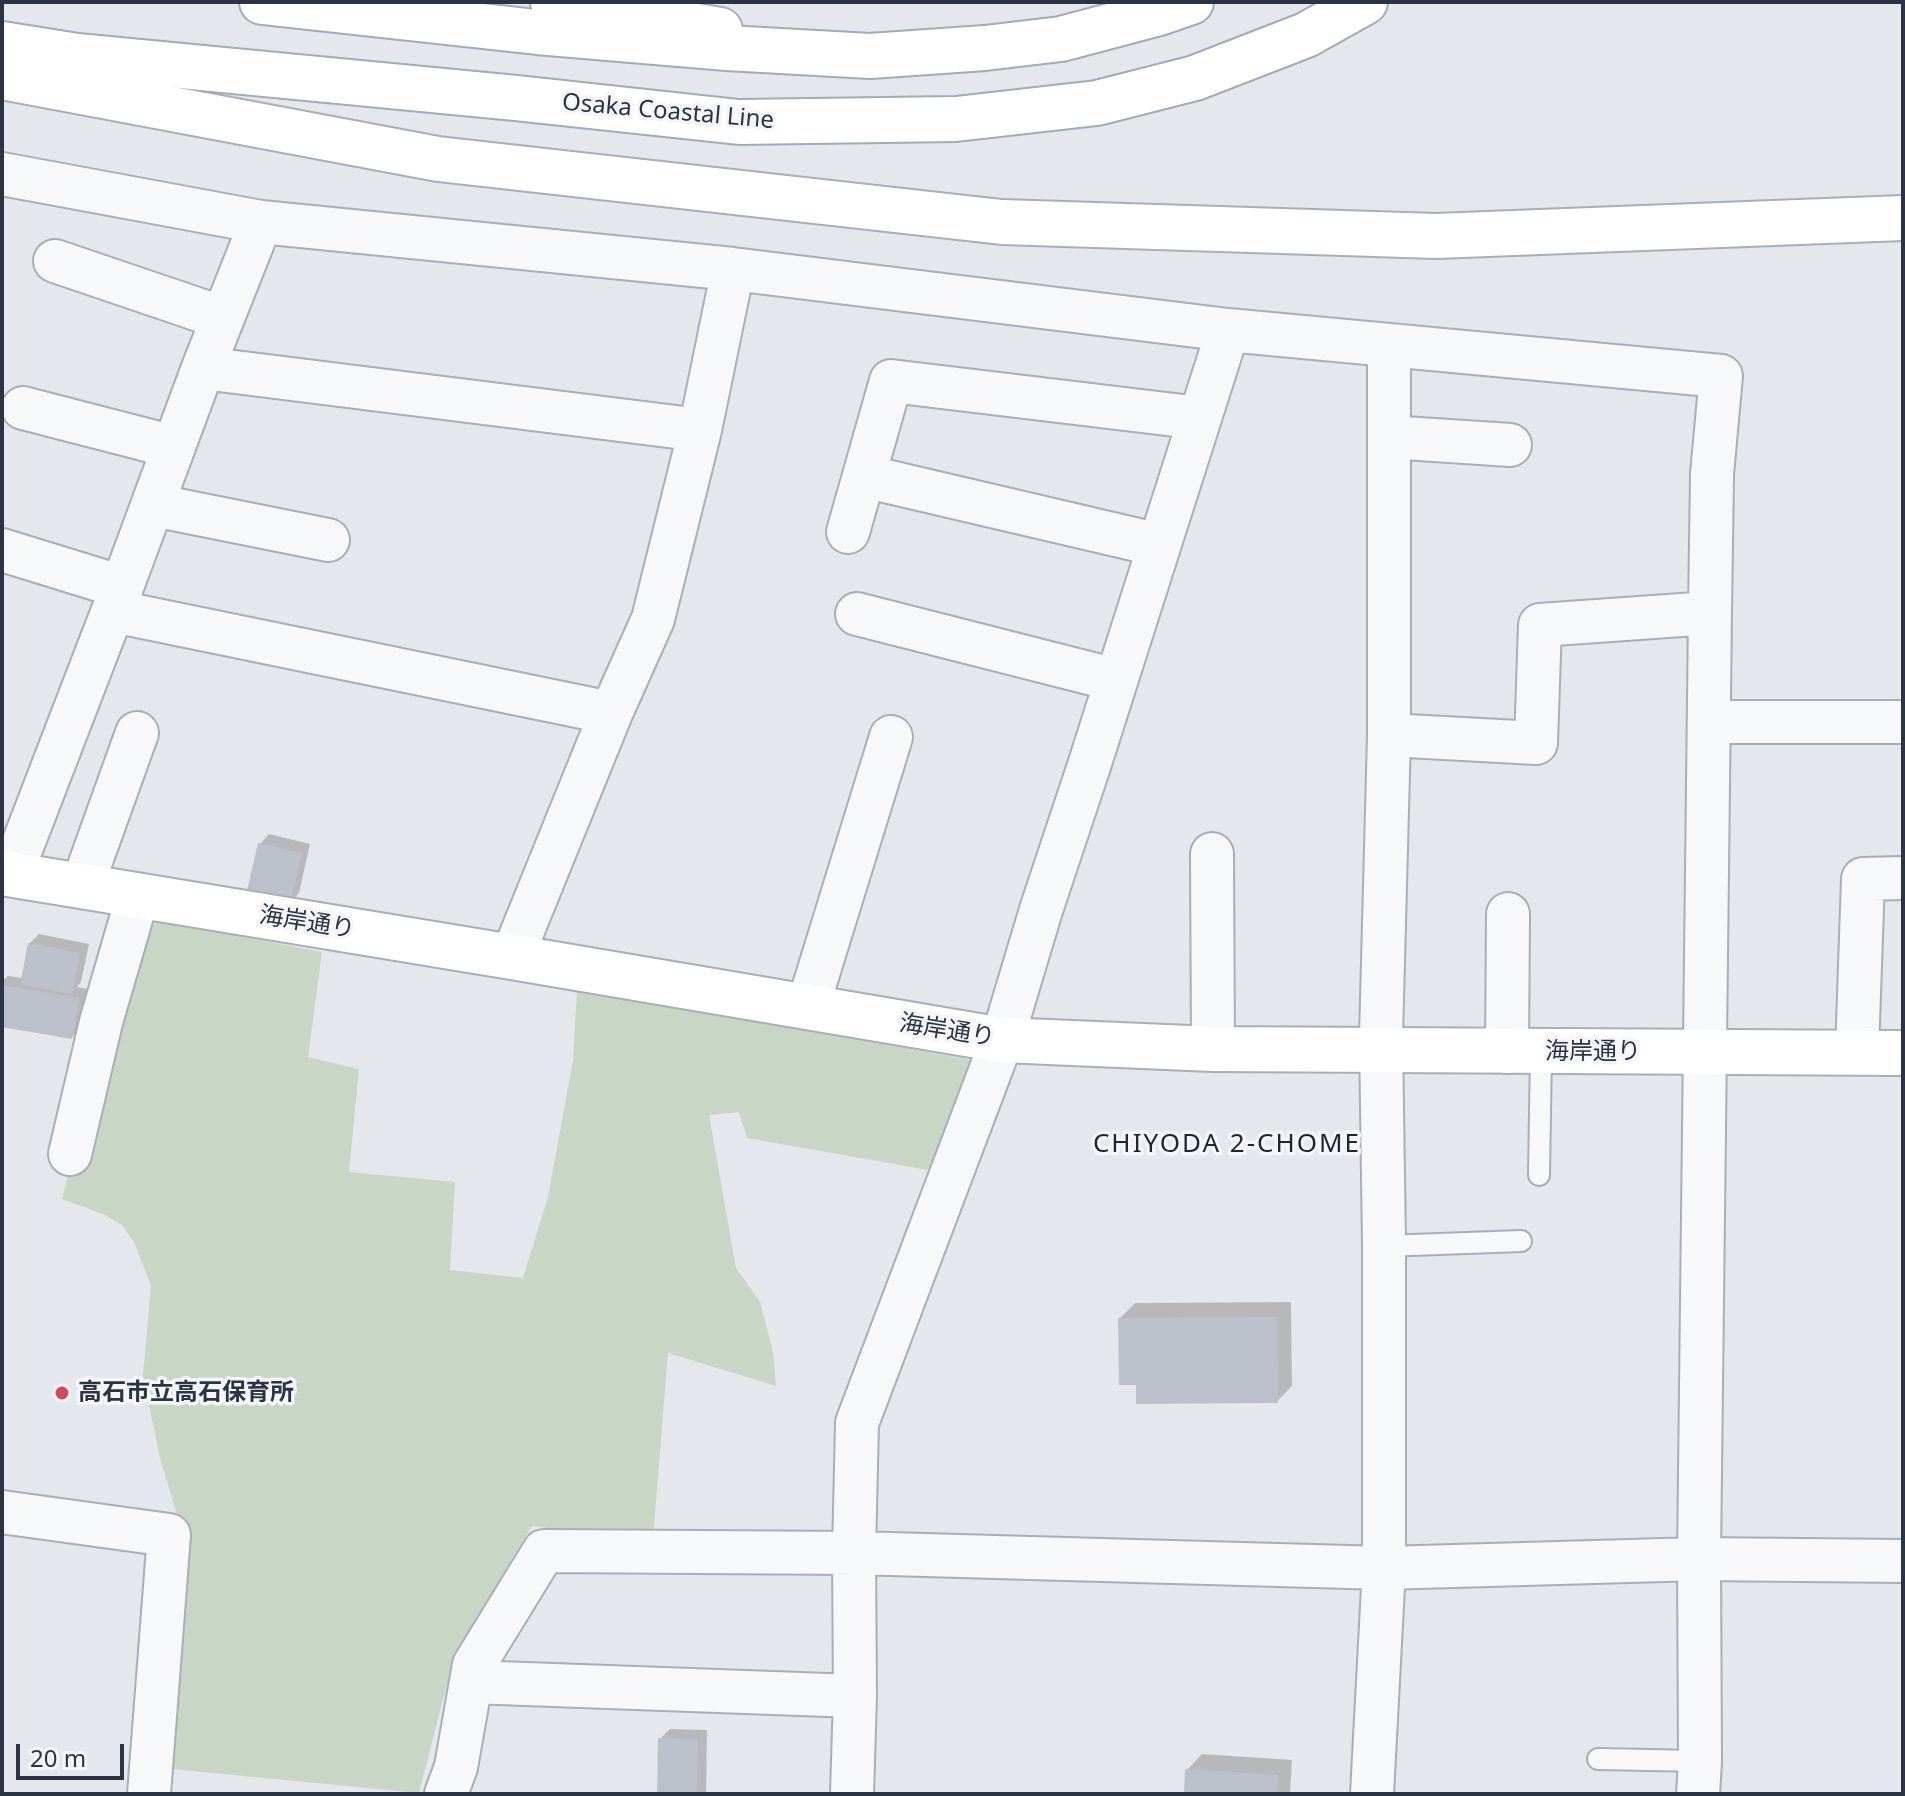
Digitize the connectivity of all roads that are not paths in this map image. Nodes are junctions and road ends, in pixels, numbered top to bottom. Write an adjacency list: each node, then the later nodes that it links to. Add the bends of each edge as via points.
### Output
1 (262, 2): 6 (street, via 537,32)
2 (553, 2): 6 (street)
3 (1191, 2): 6 (street, via 1061,39)
4 (1365, 2): 5 (street, Osaka Coastal Line, via 1306,35 1195,78 1097,103 956,119 739,122 77,56)
5 (2, 44)
6 (870, 56)
7 (2, 77): 9 (street, via 438,159 1002,222 1436,236)
8 (2, 174): 10 (street)
9 (1903, 218)
10 (261, 222): 12 (street); 13 (street)
11 (55, 261): 13 (street)
12 (733, 269): 14 (street); 19 (street)
13 (223, 318): 16 (street)
14 (1228, 330): 15 (street); 18 (street)
15 (1389, 346): 20 (street); 30 (street, via 1721,376 1712,474)
16 (203, 368): 19 (street); 22 (street)
17 (23, 408): 22 (street)
18 (1200, 418): 23 (street, via 891,381); 27 (street)
19 (700, 430): 33 (street, via 653,619)
20 (1389, 437): 21 (street); 37 (street)
21 (1510, 445)
22 (174, 447): 24 (street)
23 (864, 476): 25 (street); 27 (street)
24 (153, 505): 26 (street); 29 (street)
25 (848, 532)
26 (328, 540)
27 (1159, 545): 32 (street)
28 (2, 550): 29 (street)
29 (118, 599): 33 (street); 40 (street)
30 (1710, 613): 34 (street); 37 (street, via 1540,625 1536,743)
31 (857, 614): 32 (street)
32 (1116, 680): 47 (street)
33 (611, 713): 45 (street)
34 (1710, 722): 35 (street); 50 (street)
35 (1903, 722)
36 (137, 733): 42 (street)
37 (1389, 735): 49 (street)
38 (891, 737): 46 (street)
39 (1212, 854): 48 (street)
40 (6, 874): 42 (street, 海岸通り)
41 (1903, 878): 52 (street, via 1863,879)
42 (82, 886): 43 (street, 海岸通り)
43 (138, 895): 45 (street, 海岸通り); 54 (street)
44 (1508, 914): 51 (street)
45 (512, 957): 47 (street, 海岸通り)
46 (812, 993)
47 (1002, 1040): 48 (street, 海岸通り); 59 (street, via 857,1423)
48 (1213, 1049): 49 (street, 海岸通り)
49 (1381, 1051): 51 (street, 海岸通り); 57 (street)
50 (1704, 1051): 51 (street, 海岸通り); 52 (street, 海岸通り); 60 (street)
51 (1524, 1052): 55 (lane)
52 (1857, 1052): 53 (street, 海岸通り)
53 (1903, 1053)
54 (70, 1154)
55 (1539, 1175)
56 (1521, 1241): 57 (lane)
57 (1384, 1246): 62 (street)
58 (2, 1512): 67 (street, via 169,1535)
59 (854, 1553): 62 (street); 63 (street, via 544,1551 474,1665); 64 (street)
60 (1699, 1559): 61 (street); 62 (street); 66 (street)
61 (1903, 1561)
62 (1384, 1568): 70 (street)
63 (471, 1682): 64 (street); 68 (street)
64 (855, 1696): 69 (street)
65 (1598, 1759): 66 (lane)
66 (1699, 1777)
67 (149, 1794)
68 (446, 1794)
69 (852, 1794)
70 (1372, 1794)

